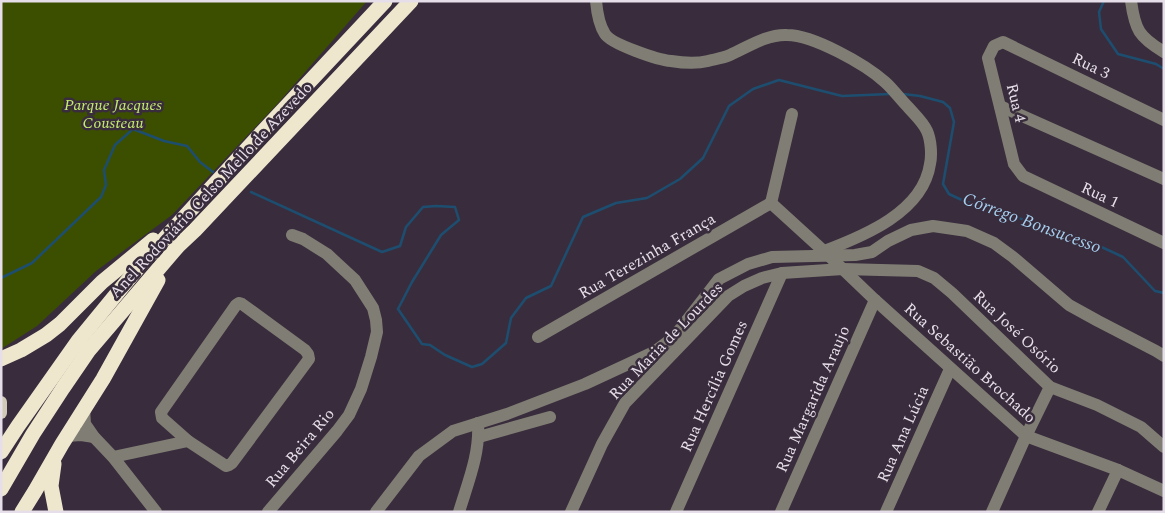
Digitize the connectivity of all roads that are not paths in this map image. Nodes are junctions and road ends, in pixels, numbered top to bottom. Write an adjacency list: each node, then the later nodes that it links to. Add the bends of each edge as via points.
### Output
1 (385, 1): 12 (highway, Anel Rodoviário Celso Mello de Azevedo)
2 (411, 1): 16 (highway, Anel Rodoviário Celso Mello de Azevedo)
3 (596, 1): 17 (street, via 600,22 611,40 669,61 707,62 756,42 787,34 810,39 843,54 885,82 927,130 931,163 928,176 914,199 901,211 872,231)
4 (1130, 1): 6 (street, via 1138,30 1148,42)
5 (1003, 42): 7 (street, Rua 4, via 994,46 988,58); 9 (street, Rua 3)
6 (1164, 52)
7 (1000, 106): 10 (street, Rua 4, via 1014,164); 11 (street)
8 (792, 114): 13 (street)
9 (1164, 120)
10 (1023, 176): 15 (street, Rua 1)
11 (1164, 179)
12 (209, 192): 23 (highway, via 102,282 60,324); 37 (highway, Anel Rodoviário Celso Mello de Azevedo, via 142,263 78,341)
13 (771, 203): 17 (street, Rua Sebastião Brochado); 21 (street, Rua Terezinha França)
14 (292, 235): 45 (street, Rua Beira Rio, via 327,254 355,280 373,308 377,332 361,389 349,414)
15 (1164, 243)
16 (178, 246): 27 (highway); 40 (highway, Anel Rodoviário Celso Mello de Azevedo, via 89,350)
17 (829, 251): 18 (street, Rua Sebastião Brochado); 22 (street, via 855,255 872,252 911,230 933,226 967,231 994,243 1069,305); 30 (street, via 772,257 748,264 719,279 674,338 654,352 585,384)
18 (843, 269): 19 (street, Rua Maria de Lourdes); 20 (street, Rua Sebastião Brochado); 25 (street, Rua José Osório, via 918,271 934,278)
19 (782, 273): 48 (street, Rua Maria de Lourdes, via 762,278 728,296 625,403); 49 (street, Rua Hercília Gomes)
20 (875, 300): 24 (street, Rua Sebastião Brochado); 50 (street, Rua Margarida Araujo)
21 (538, 337)
22 (1164, 356)
23 (1, 359)
24 (950, 369): 31 (street, Rua Sebastião Brochado); 51 (street, Rua Ana Lúcia)
25 (1050, 387): 31 (street); 36 (street, Rua José Osório, via 1141,427)
26 (1, 402): 28 (main road)
27 (84, 408): 33 (street, via 85,424); 34 (highway)
28 (1, 413)
29 (550, 418): 32 (street)
30 (478, 423): 32 (street); 46 (street, via 453,431 419,456)
31 (1026, 436): 39 (street, Rua Sebastião Brochado); 52 (street)
32 (479, 437): 47 (street)
33 (94, 438): 34 (street, via 80,434); 38 (street)
34 (64, 440): 42 (highway); 43 (highway, via 51,480)
35 (188, 440): 35 (street, via 162,418 161,412 236,305 242,304 308,354 309,359 232,463 226,466); 38 (street)
36 (1164, 447)
37 (1, 452)
38 (113, 457): 44 (street)
39 (1118, 470): 41 (street, Rua Sebastião Brochado); 53 (street)
40 (1, 488)
41 (1164, 491)
42 (22, 512)
43 (56, 512)
44 (156, 512)
45 (268, 512)
46 (376, 512)
47 (459, 512)
48 (571, 512)
49 (676, 512)
50 (781, 512)
51 (886, 512)
52 (992, 512)
53 (1098, 512)

